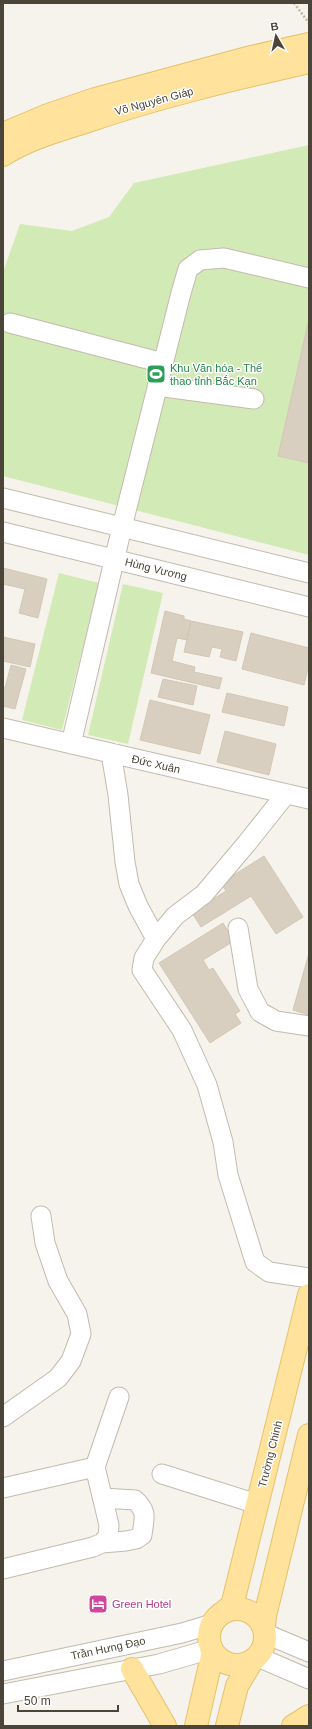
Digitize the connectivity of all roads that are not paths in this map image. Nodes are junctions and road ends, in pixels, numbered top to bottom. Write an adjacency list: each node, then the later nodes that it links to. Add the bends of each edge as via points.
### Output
1 (309, 44): 3 (main road, Võ Nguyên Giáp, via 95,99)
2 (309, 62): 4 (main road, Võ Nguyên Giáp, via 112,112 24,143)
3 (3, 134)
4 (3, 155)
5 (309, 278): 7 (street, via 224,258 200,260 188,269)
6 (10, 323): 7 (street)
7 (163, 363): 8 (street)
8 (157, 386): 9 (street); 11 (street)
9 (254, 399)
10 (3, 498): 11 (street)
11 (122, 527): 13 (street); 14 (street)
12 (3, 532): 13 (street, Hùng Vương)
13 (114, 559): 15 (street, Hùng Vương); 17 (street)
14 (309, 573)
15 (309, 607)
16 (3, 728): 17 (street, Đức Xuân)
17 (71, 744): 18 (street, Đức Xuân)
18 (111, 753): 19 (street, Đức Xuân); 22 (street, via 129,884)
19 (286, 794): 20 (street, Đức Xuân); 22 (street, via 204,894 175,916)
20 (309, 800)
21 (238, 928): 23 (street, via 248,989 260,1012 276,1021)
22 (156, 939): 25 (street, via 144,958 142,970 182,1030 207,1085 223,1142 228,1175 255,1262 268,1272)
23 (309, 1026)
24 (41, 1216): 28 (street, via 45,1242 58,1281 77,1314 81,1334 71,1361 58,1378)
25 (309, 1278)
26 (309, 1295): 34 (main road, Trường Chinh)
27 (119, 1397): 30 (street)
28 (3, 1417)
29 (309, 1435): 38 (main road, via 265,1616)
30 (95, 1467): 32 (street); 33 (street)
31 (162, 1474): 34 (street)
32 (3, 1488)
33 (102, 1498): 35 (street, via 109,1525 108,1537); 35 (street, via 135,1500 143,1508 145,1516 142,1535 136,1539)
34 (257, 1504): 37 (main road, Trường Chinh, via 232,1606)
35 (102, 1543): 36 (street)
36 (3, 1569)
37 (219, 1617): 38 (main road, via 239,1608 251,1612 261,1620); 39 (main road, via 209,1636); 43 (street, Trần Hưng Đạo, via 182,1633)
38 (265, 1630): 40 (street); 41 (main road, via 264,1646)
39 (212, 1650): 41 (main road, via 223,1662 230,1665 245,1664); 42 (street); 48 (main road)
40 (309, 1652)
41 (255, 1659): 44 (street); 49 (main road, via 237,1686)
42 (132, 1669): 45 (street); 47 (main road)
43 (3, 1671)
44 (309, 1679)
45 (3, 1694)
46 (309, 1716): 50 (main road)
47 (165, 1726)
48 (196, 1726)
49 (227, 1726)
50 (293, 1726)

